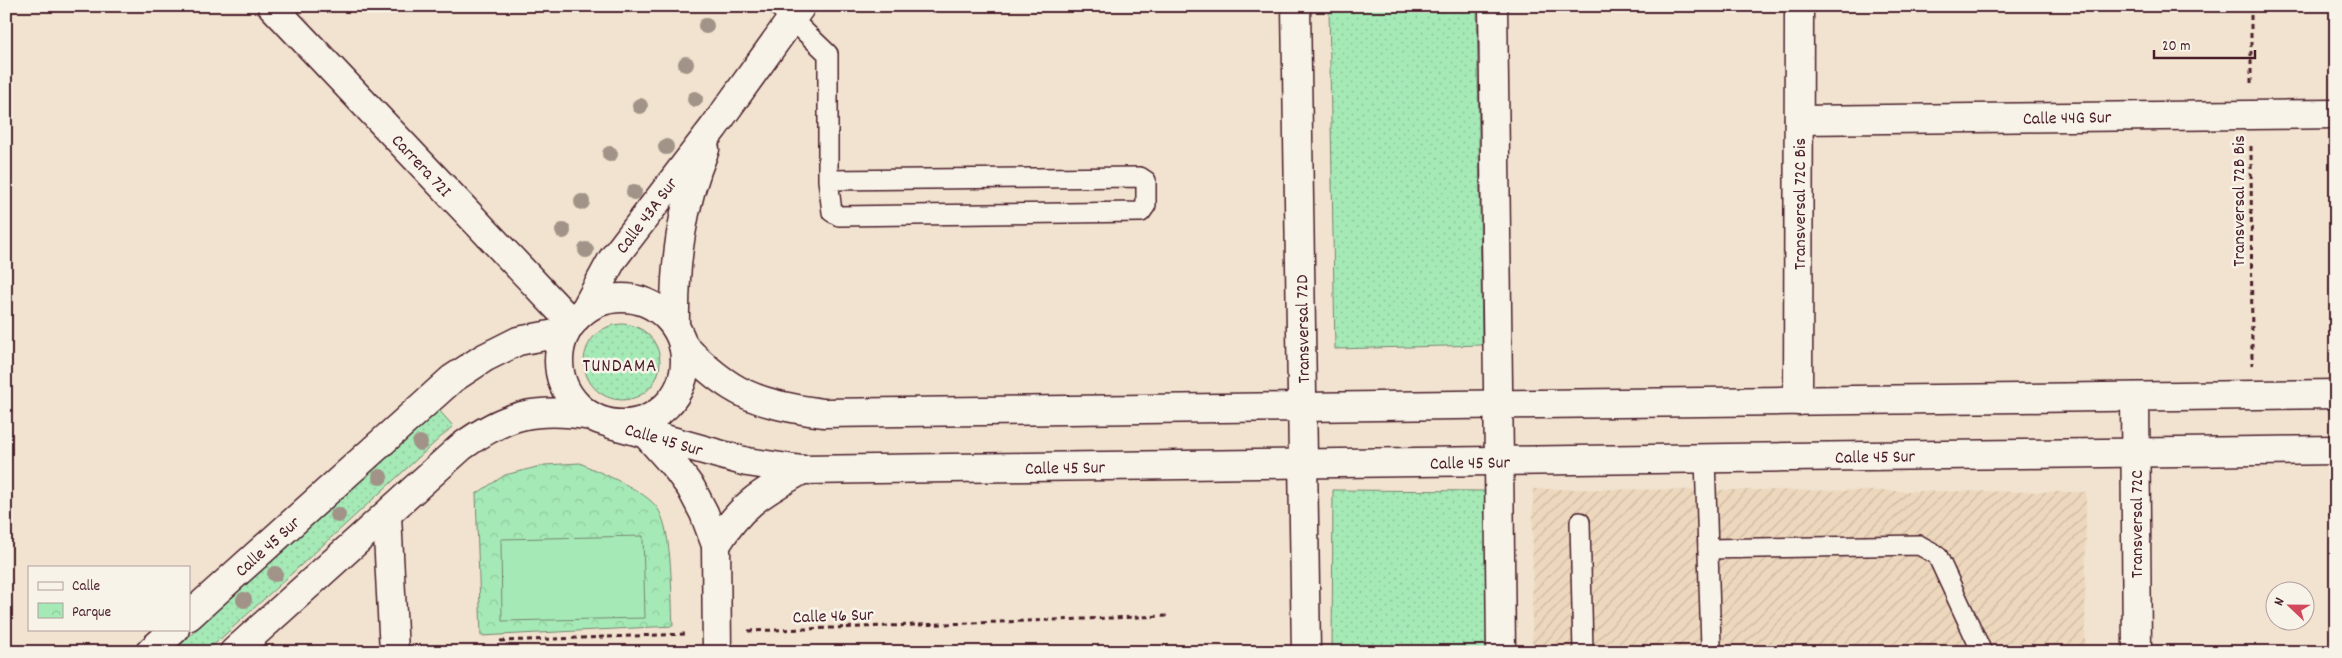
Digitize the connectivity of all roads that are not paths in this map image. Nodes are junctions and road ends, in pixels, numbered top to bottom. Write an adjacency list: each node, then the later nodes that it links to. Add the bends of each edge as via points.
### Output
1 (272, 6): 10 (street, Carrera 72I)
2 (1296, 6): 16 (street, Transversal 72D)
3 (1492, 6): 15 (street)
4 (1799, 6): 7 (street, Transversal 72C Bis)
5 (790, 10): 8 (street, Calle 43A Sur); 9 (lane, via 828,54)
6 (2336, 114): 7 (street, Calle 44G Sur)
7 (1799, 120): 14 (street, Transversal 72C Bis)
8 (714, 127): 10 (street, Calle 43A Sur, via 612,260); 11 (street, Calle 43A Sur, via 698,165 678,244 674,285)
9 (828, 180): 9 (lane, via 1140,177 1146,181 1146,205 1141,212 839,216 832,212)
10 (575, 321): 11 (street, via 604,300 624,297 644,301 662,311); 17 (street, via 560,351 559,370 565,388 576,404); 29 (street, Calle 45 Sur, via 518,341 452,379)
11 (679, 335): 16 (street, via 710,373 732,388 753,399 782,407 823,413); 17 (street, via 685,366 680,386 669,404 652,417 632,424)
12 (2336, 394): 13 (street)
13 (2135, 397): 14 (street); 20 (street, Transversal 72C)
14 (1798, 401): 15 (street)
15 (1499, 405): 16 (street); 22 (street)
16 (1303, 408): 23 (street, Transversal 72D)
17 (601, 420): 18 (street, Calle 45 Sur); 25 (street, Calle 45 Sur, via 566,412 539,412 510,418 484,430 462,447)
18 (645, 433): 24 (street, Calle 45 Sur, via 747,462); 27 (street, via 690,488)
19 (2336, 450): 20 (street, Calle 45 Sur)
20 (2136, 453): 21 (street, Calle 45 Sur); 40 (street, Transversal 72C)
21 (1705, 458): 22 (street, Calle 45 Sur); 28 (lane)
22 (1500, 461): 23 (street, Calle 45 Sur); 37 (street)
23 (1304, 464): 24 (street, Calle 45 Sur); 36 (street, Transversal 72D)
24 (802, 470): 27 (street, via 766,490 741,509)
25 (387, 516): 34 (street, Calle 45 Sur); 35 (street)
26 (1580, 522): 38 (lane)
27 (716, 545): 31 (street)
28 (1708, 549): 32 (lane); 39 (lane, via 1919,545 1937,555)
29 (190, 615)
30 (174, 630): 33 (street)
31 (717, 642)
32 (1711, 646)
33 (150, 652)
34 (234, 652)
35 (394, 652)
36 (1306, 652)
37 (1501, 652)
38 (1584, 652)
39 (1982, 652)
40 (2137, 652)

